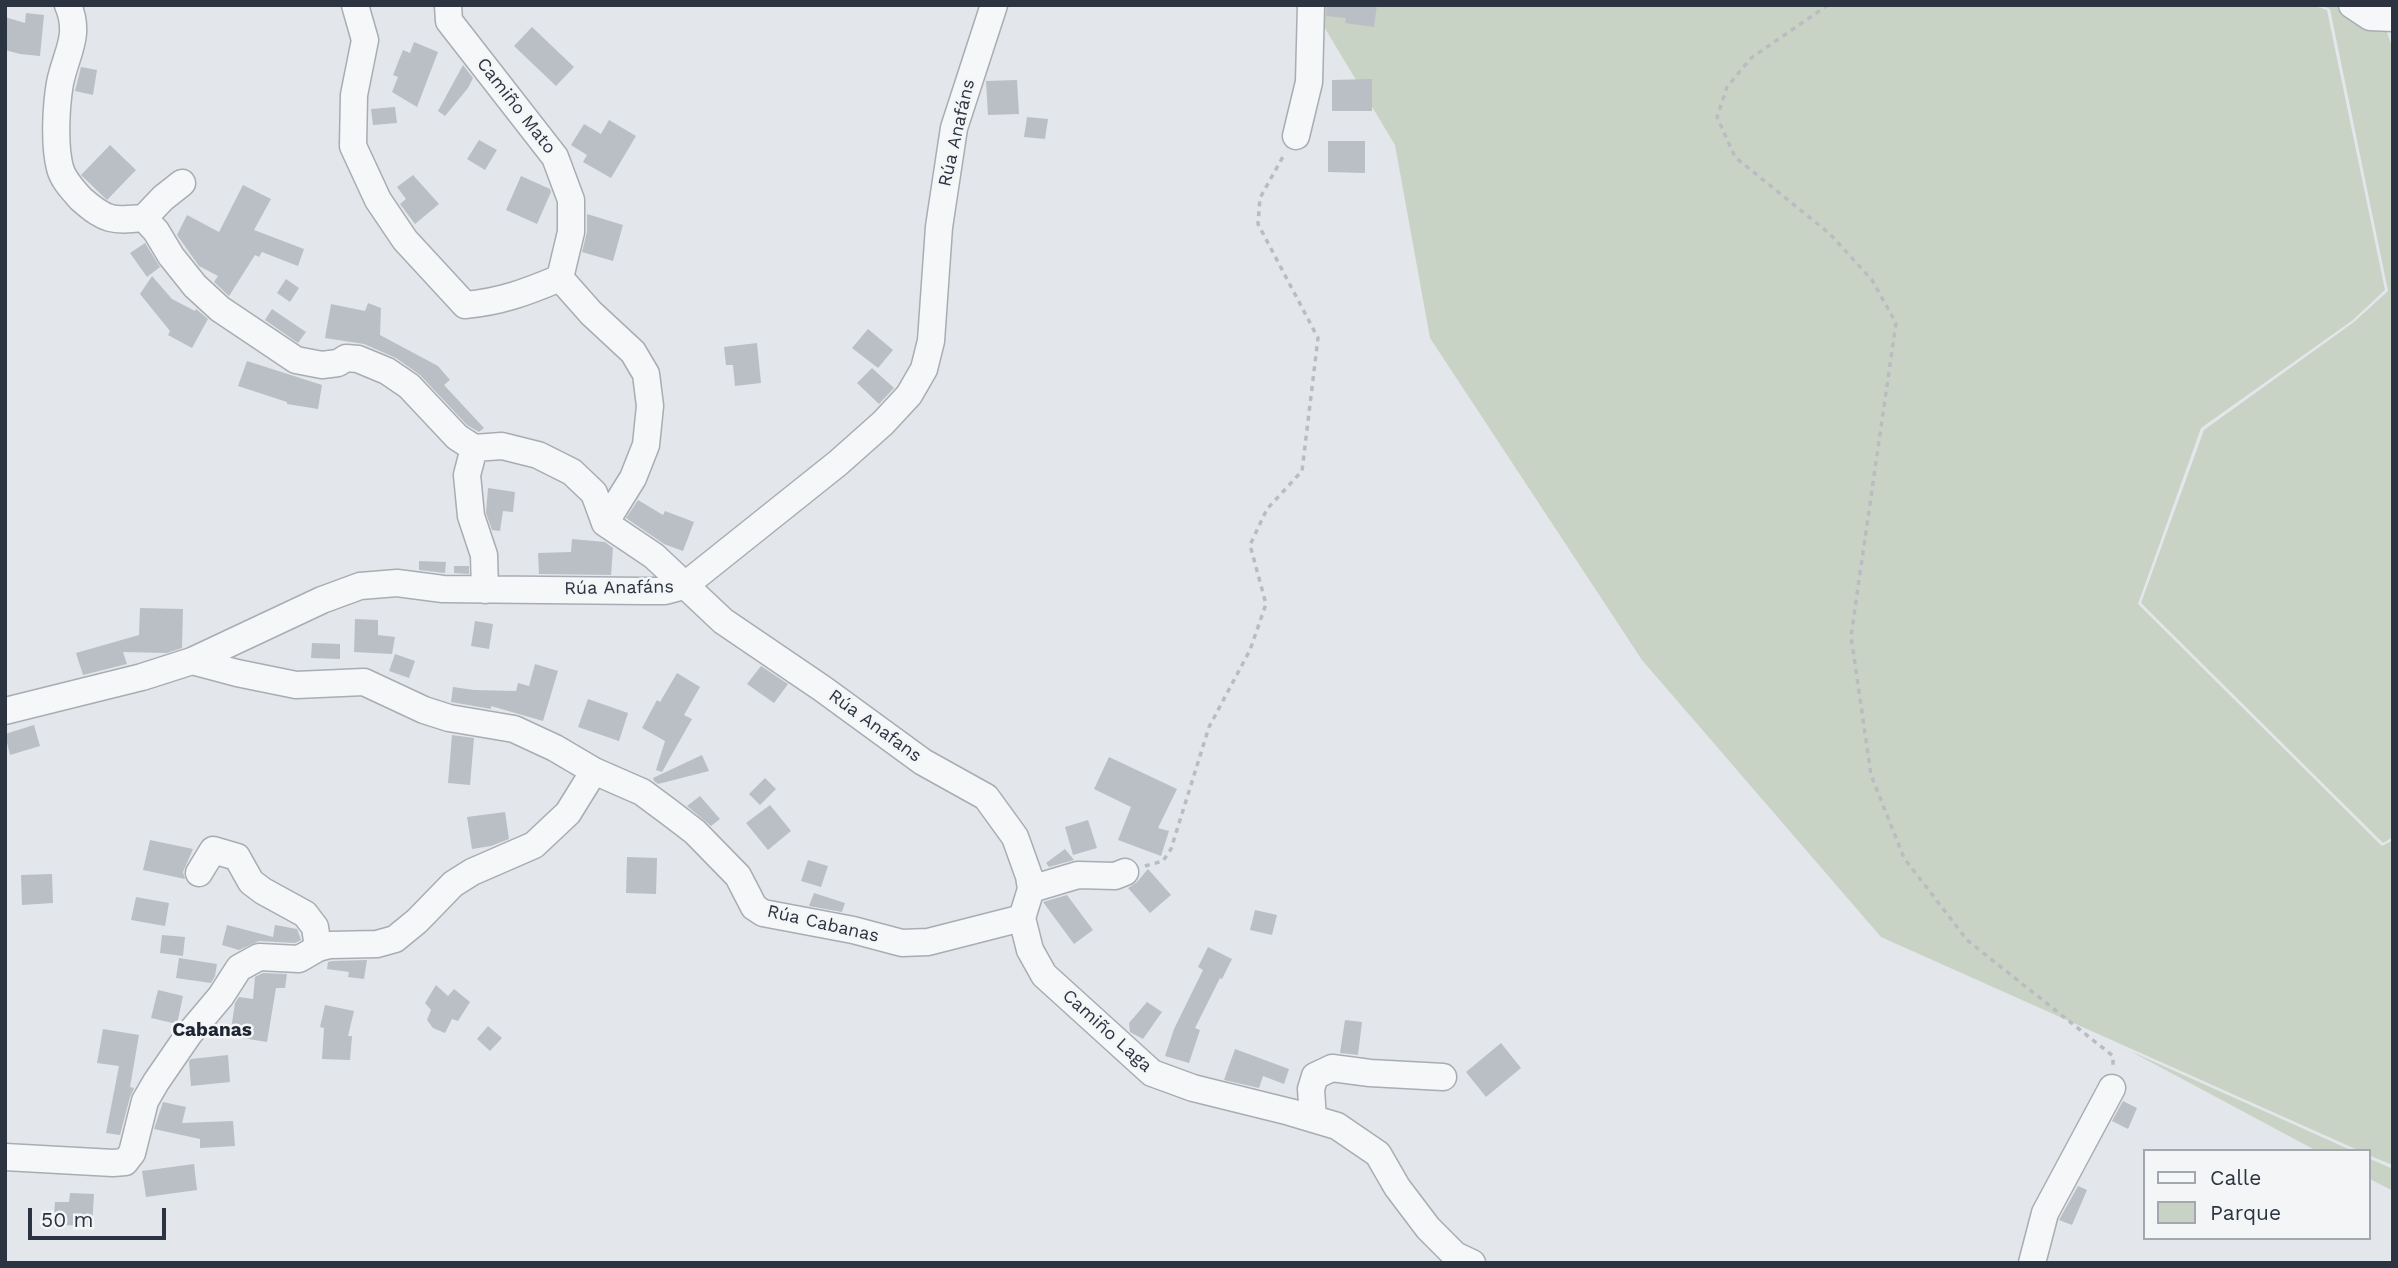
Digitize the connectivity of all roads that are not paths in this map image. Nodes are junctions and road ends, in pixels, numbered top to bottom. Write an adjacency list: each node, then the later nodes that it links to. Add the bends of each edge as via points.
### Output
1 (68, 5): 10 (street, via 74,19 60,83 60,170 93,210 114,221)
2 (355, 5): 11 (street, via 365,40 354,95 353,146 378,200 405,240 464,304 523,294)
3 (448, 5): 11 (street, Camiño Mato, via 449,20 555,157 571,200 571,232)
4 (994, 5): 14 (street, Rúa Anafáns, via 954,128 924,369 909,395 883,423)
5 (1311, 5): 8 (street, via 1309,82)
6 (2352, 5): 7 (street, via 2370,17)
7 (2393, 18)
8 (1296, 136)
9 (182, 183): 10 (street)
10 (144, 218): 12 (street, via 195,286 219,309 296,360 323,365 358,359 387,371)
11 (560, 278): 13 (street, via 633,352 646,374 650,406 646,445 634,478)
12 (474, 448): 13 (street, via 502,446 538,455 572,472 594,493); 15 (street, via 467,475 471,516 484,555)
13 (605, 523): 14 (street, Rúa Anafans, via 654,556)
14 (684, 586): 15 (street, Rúa Anafáns, via 665,590); 21 (street, Rúa Anafans, via 723,621 923,762 986,797 1015,837)
15 (485, 590): 16 (street, Rúa Anafáns, via 397,583 360,586)
16 (192, 661): 17 (street, Rúa Anafáns); 18 (street, Rúa Cabanas, via 296,685 364,682 449,718 514,729)
17 (5, 712)
18 (594, 771): 22 (street, Rúa Cabanas, via 642,792 695,832 738,876 754,906 763,913 902,943 928,942); 23 (street, via 568,813 534,845 453,884 395,939)
19 (1125, 872): 21 (street, via 1078,876)
20 (199, 873): 23 (street, via 213,850 237,857 251,881 305,914 315,927)
21 (1031, 889): 22 (street)
22 (1022, 918): 26 (street, Camiño Laga, via 1030,950 1044,975 1152,1073)
23 (318, 948): 27 (street, via 299,959 259,957 239,968 156,1082 125,1162)
24 (1443, 1077): 26 (street, via 1332,1068 1315,1076)
25 (2112, 1088): 29 (street, via 2045,1213)
26 (1313, 1119): 28 (street, Camiño Laga, via 1337,1126 1378,1154 1427,1228 1455,1255)
27 (5, 1157)
28 (1472, 1263)
29 (2032, 1263)

